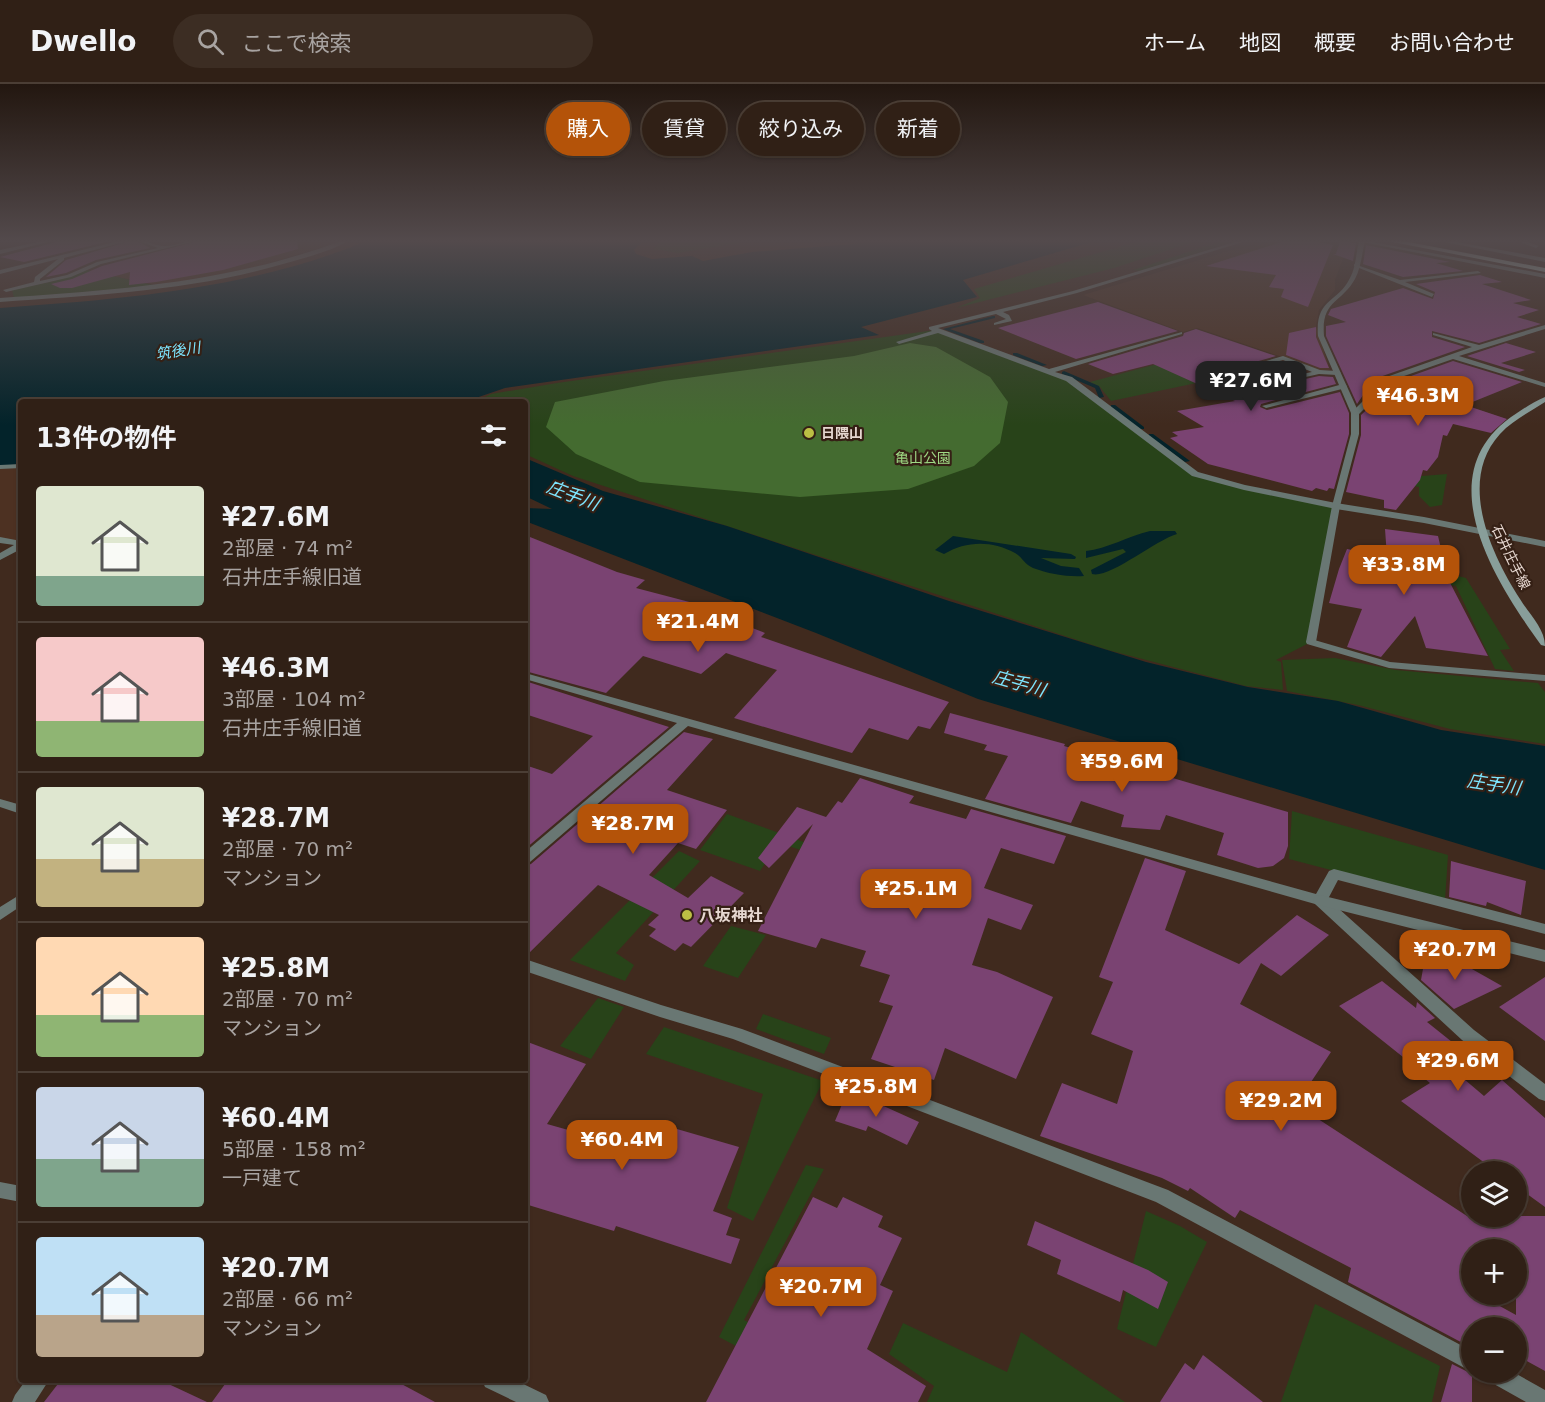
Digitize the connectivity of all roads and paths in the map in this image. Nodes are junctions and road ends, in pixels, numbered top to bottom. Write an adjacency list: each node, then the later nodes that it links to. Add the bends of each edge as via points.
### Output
1 (1030, 303): 3 (street)
2 (1330, 303): 15 (street, via 1322,311 1319,325)
3 (996, 311): 4 (street, via 1010,320); 6 (street, via 931,328)
4 (996, 324)
5 (1545, 327): 10 (street)
6 (938, 331): 9 (street); 13 (street)
7 (1180, 333): 13 (street)
8 (1435, 334): 10 (street)
9 (899, 342)
10 (1478, 347): 11 (street)
11 (1454, 357): 17 (street); 21 (street, via 1378,383)
12 (1238, 370): 14 (street, via 1283,358)
13 (1050, 371): 24 (street, via 1083,387 1195,474)
14 (1319, 372): 15 (street); 16 (street)
15 (1337, 373): 18 (street)
16 (1270, 383)
17 (1545, 385)
18 (1343, 386): 20 (street); 21 (street)
19 (1545, 399): 25 (main road, 石井庄手線, via 1507,423 1481,457 1475,493)
20 (1266, 406)
21 (1355, 413): 24 (street, via 1354,434)
22 (18, 466): 23 (street)
23 (0, 467)
24 (1336, 506): 25 (street); 33 (street, via 1311,642 1389,665)
25 (1480, 532): 28 (street); 31 (main road, 石井庄手線, via 1522,613)
26 (0, 540): 27 (street)
27 (18, 544)
28 (1545, 544)
29 (18, 547): 30 (street)
30 (0, 557)
31 (1545, 643)
32 (528, 677): 34 (street)
33 (1545, 678)
34 (686, 721): 37 (street); 38 (street)
35 (0, 804): 36 (street)
36 (18, 809)
37 (528, 856)
38 (1320, 900): 41 (street, via 1334,874); 42 (street); 44 (street, via 1468,1035)
39 (18, 901): 40 (street)
40 (0, 915)
41 (1545, 929)
42 (1545, 956)
43 (528, 966): 47 (street, via 736,1034 1162,1196)
44 (1545, 1094)
45 (0, 1190): 46 (street)
46 (18, 1193)
47 (1461, 1356)
48 (37, 1383): 52 (street)
49 (498, 1383): 53 (street)
50 (1512, 1383): 51 (street)
51 (1545, 1401)
52 (22, 1402)
53 (539, 1402)

